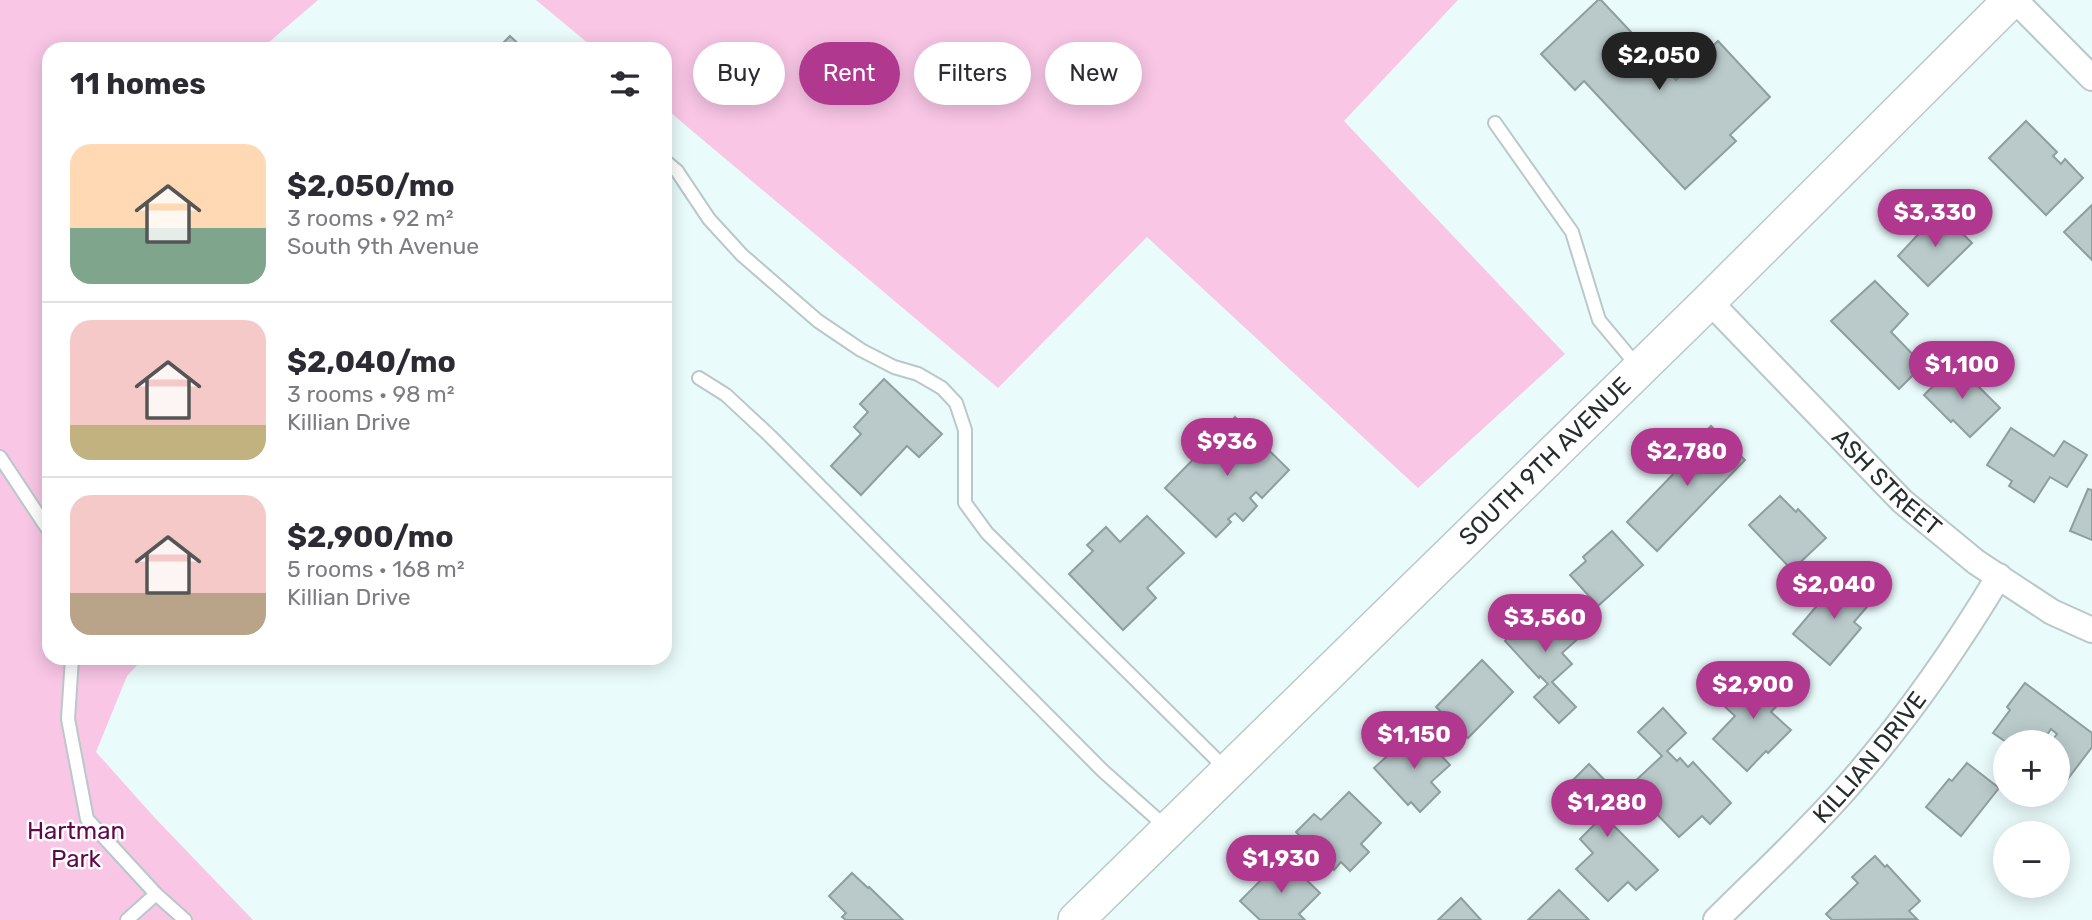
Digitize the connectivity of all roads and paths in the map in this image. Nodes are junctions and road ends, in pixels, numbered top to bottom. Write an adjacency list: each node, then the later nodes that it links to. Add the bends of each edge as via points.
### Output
1 (2013, 0): 2 (street); 5 (street, SOUTH 9TH AVENUE)
2 (2092, 78)
3 (1494, 123): 6 (lane, via 1572,232 1599,320)
4 (672, 167): 13 (lane, via 742,255 818,321 861,350 942,388 956,403 965,430 965,503 972,515)
5 (1709, 300): 6 (street, SOUTH 9TH AVENUE); 10 (street, ASH STREET, via 1902,501 1954,546)
6 (1639, 369): 13 (street, SOUTH 9TH AVENUE)
7 (699, 378): 14 (lane, via 726,395 761,428 1103,771)
8 (0, 457): 9 (lane)
9 (42, 520)
10 (1999, 576): 11 (street, ASH STREET, via 2052,612); 19 (street, KILLIAN DRIVE, via 1947,658 1884,743 1806,831)
11 (2092, 630)
12 (72, 665): 15 (lane, via 68,719 87,819)
13 (1228, 771): 14 (street, SOUTH 9TH AVENUE)
14 (1169, 829): 18 (street, SOUTH 9TH AVENUE)
15 (156, 894): 16 (lane); 17 (lane)
16 (127, 920)
17 (185, 920)
18 (1076, 920)
19 (1716, 920)

